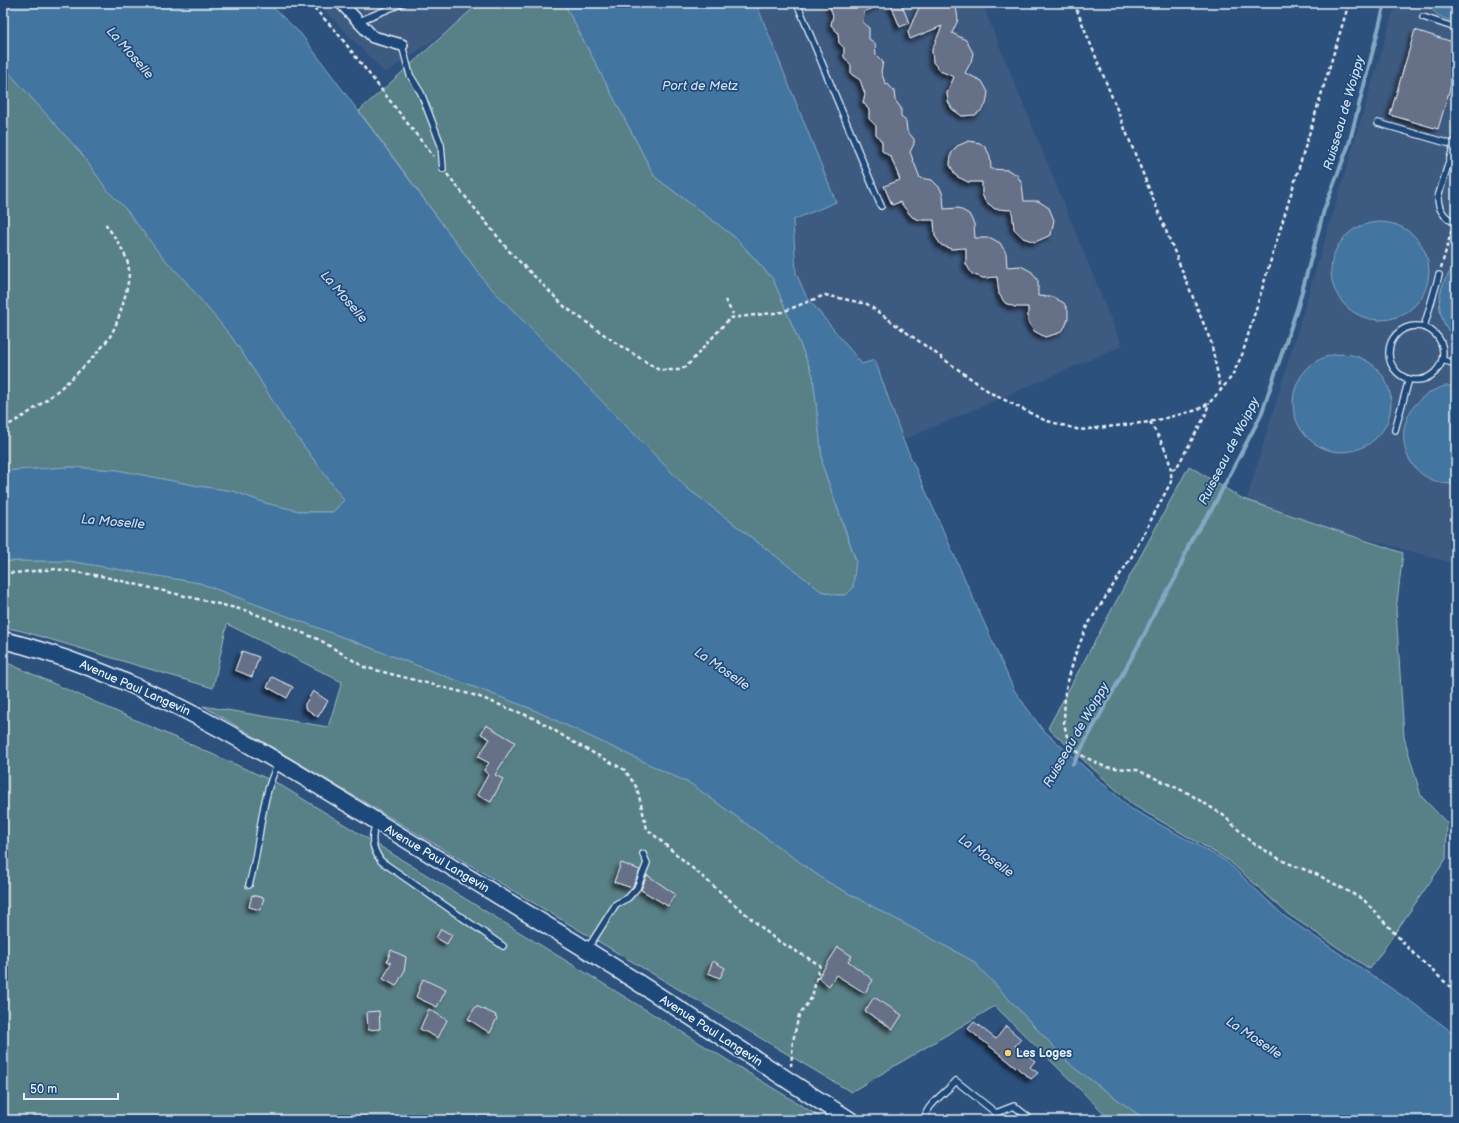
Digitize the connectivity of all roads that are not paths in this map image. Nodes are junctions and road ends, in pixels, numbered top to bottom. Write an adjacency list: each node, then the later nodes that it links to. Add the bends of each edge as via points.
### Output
1 (341, 3): 5 (street)
2 (403, 3): 5 (lane)
3 (797, 3): 11 (lane)
4 (1423, 17): 6 (lane)
5 (359, 21): 7 (street, via 374,37)
6 (1456, 28)
7 (402, 45): 10 (lane, via 410,75 421,93 441,145)
8 (1378, 123): 9 (lane)
9 (1455, 142): 12 (lane, via 1438,197 1443,214)
10 (443, 169)
11 (881, 206)
12 (1455, 223)
13 (1439, 274): 14 (lane)
14 (1424, 327): 15 (lane, via 1432,330 1442,344); 17 (lane, via 1407,327 1394,337 1390,345 1392,366 1401,376)
15 (1442, 360): 16 (lane); 17 (lane, via 1433,374 1425,378)
16 (1456, 364)
17 (1409, 379): 18 (lane)
18 (1395, 430)
19 (3, 640): 20 (main road, Avenue Paul Langevin, via 116,677 170,701)
20 (279, 762): 21 (main road, Avenue Paul Langevin); 23 (lane, via 267,791)
21 (376, 821): 24 (lane, via 371,836 374,851 381,861); 25 (main road, Avenue Paul Langevin)
22 (643, 854): 25 (lane, via 647,863 637,888 628,898 616,904)
23 (249, 885)
24 (502, 946)
25 (586, 950): 26 (main road, Avenue Paul Langevin)
26 (850, 1120)
27 (925, 1120): 28 (lane, via 924,1114 928,1108 956,1081 996,1113 1014,1106 1028,1117)
28 (1028, 1120)

